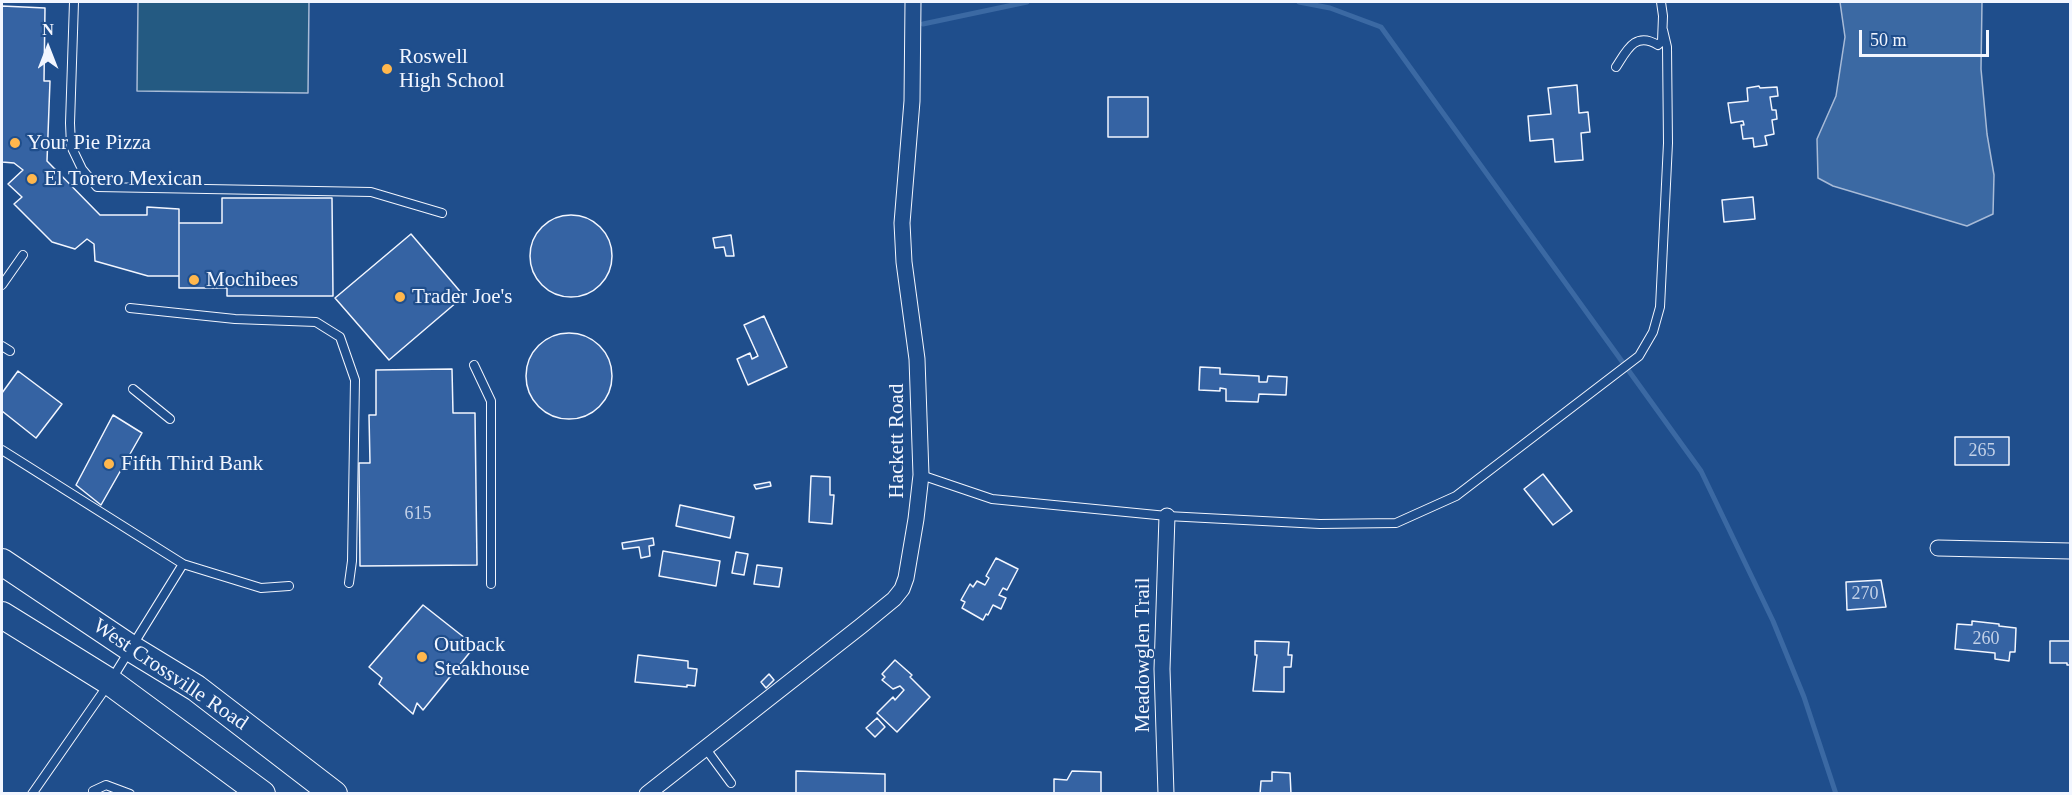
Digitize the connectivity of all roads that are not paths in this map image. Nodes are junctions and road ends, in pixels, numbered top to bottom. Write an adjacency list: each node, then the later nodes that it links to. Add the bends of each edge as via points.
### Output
1 (74, 2): 6 (lane, via 71,146 81,169 97,187 371,192)
2 (914, 2): 16 (street, Hackett Road, via 903,223 917,359)
3 (1661, 2): 4 (lane)
4 (1663, 30): 5 (lane, via 1658,45 1647,40 1634,43); 17 (lane, via 1667,47 1668,143 1660,308 1653,332 1639,356 1456,496 1396,523 1320,525)
5 (1616, 67)
6 (442, 213)
7 (23, 255): 8 (lane)
8 (2, 285)
9 (130, 308): 22 (lane, via 316,322 340,337 356,381 352,561)
10 (2, 346): 11 (lane)
11 (10, 351)
12 (474, 365): 23 (lane, via 491,401)
13 (133, 389): 14 (lane)
14 (170, 419)
15 (2, 450): 21 (lane)
16 (921, 475): 17 (lane, via 992,499); 28 (street, Hackett Road, via 902,589 861,627)
17 (1167, 516): 36 (street, Meadowglen Trail, via 1161,669)
18 (1938, 548): 19 (street)
19 (2070, 551)
20 (2, 562): 26 (main road, West Crossville Road)
21 (183, 564): 24 (lane, via 261,588); 26 (lane)
22 (348, 583)
23 (491, 584)
24 (289, 586)
25 (2, 615): 27 (main road, West Crossville Road)
26 (132, 648): 27 (lane); 34 (main road, West Crossville Road, via 196,688)
27 (110, 682): 31 (lane); 33 (main road, West Crossville Road)
28 (706, 749): 29 (lane); 35 (street, Hackett Road)
29 (731, 783)
30 (93, 791): 32 (lane, via 106,785)
31 (32, 794)
32 (130, 794)
33 (262, 794)
34 (334, 794)
35 (647, 794)
36 (1166, 794)

